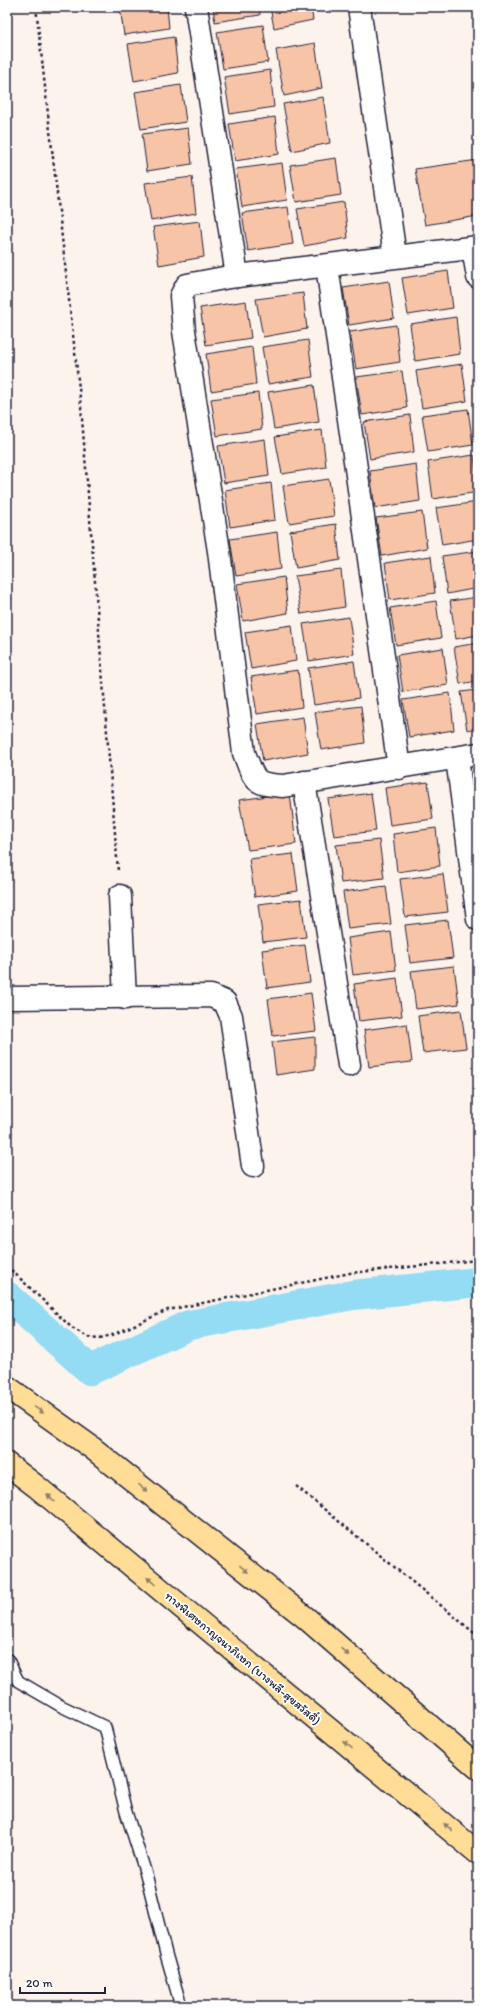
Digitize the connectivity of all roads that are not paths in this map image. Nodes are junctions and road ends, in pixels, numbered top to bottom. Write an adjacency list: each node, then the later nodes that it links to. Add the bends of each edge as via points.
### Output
1 (196, 7): 6 (street)
2 (359, 7): 4 (street)
3 (476, 248): 4 (street); 7 (street)
4 (395, 256): 5 (street)
5 (327, 266): 6 (street); 10 (street)
6 (237, 276): 11 (street, via 187,285 181,296 184,331 219,551 244,754 253,776 263,785 283,786)
7 (478, 277)
8 (478, 754): 9 (street)
9 (457, 758): 10 (street); 13 (street)
10 (399, 768): 11 (street)
11 (304, 782): 16 (street)
12 (120, 896): 15 (street)
13 (478, 920)
14 (7, 998): 15 (street)
15 (125, 998): 17 (street, via 210,996 225,1002 232,1016)
16 (349, 1065)
17 (253, 1166)
18 (7, 1387): 21 (highway, one-way to 21, via 91,1447 306,1618)
19 (7, 1464): 22 (highway, ทางพิเศษกาญจนาภิเษก (บางพลี-สุขสวัสดิ์), one-way to 19, via 49,1496)
20 (7, 1658): 23 (lane, via 18,1682 104,1727)
21 (478, 1768)
22 (478, 1853)
23 (181, 2006)

